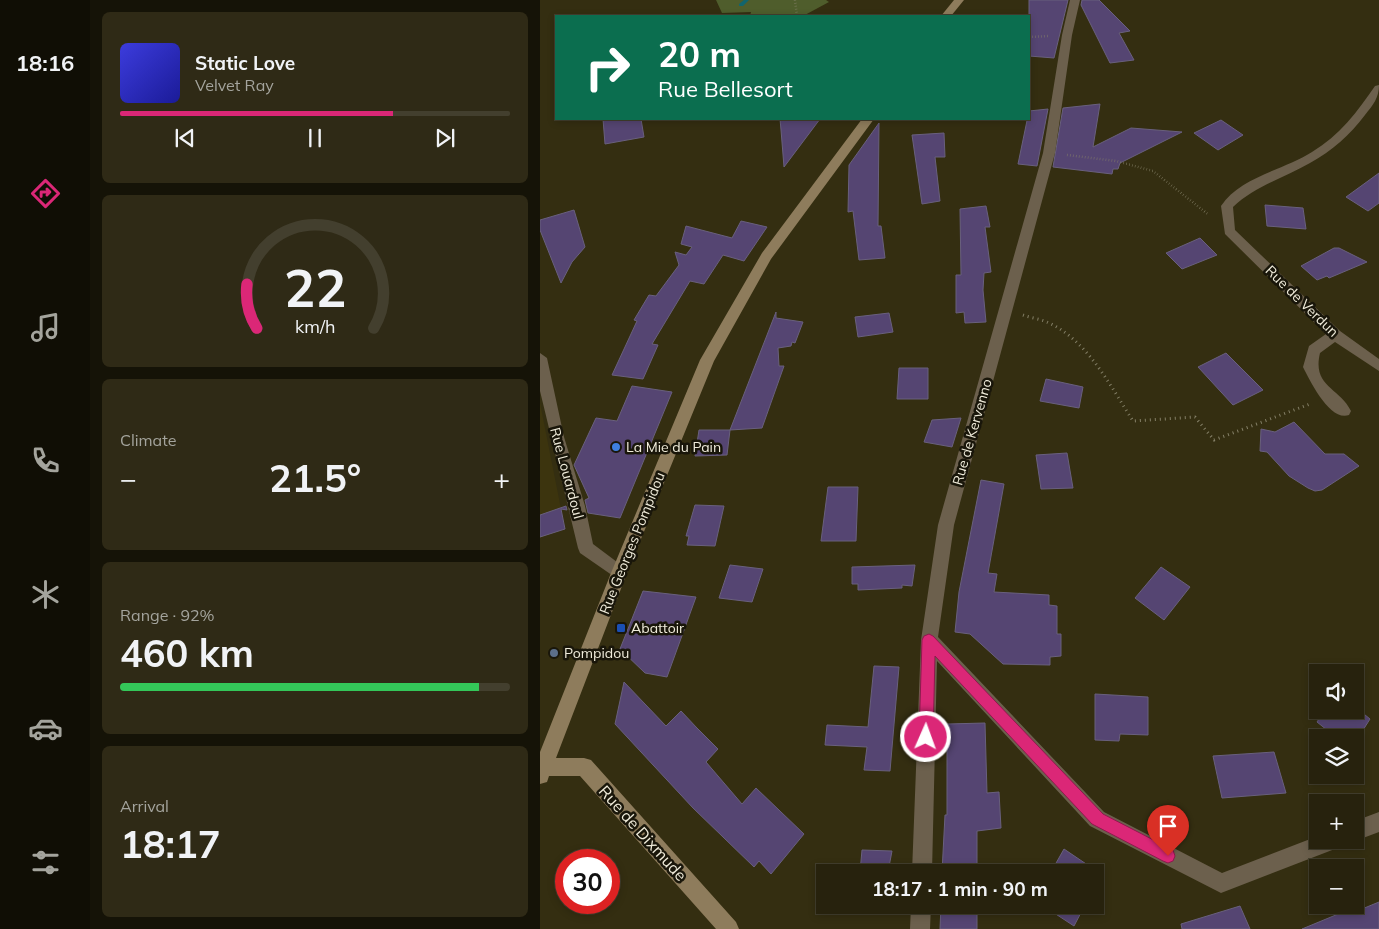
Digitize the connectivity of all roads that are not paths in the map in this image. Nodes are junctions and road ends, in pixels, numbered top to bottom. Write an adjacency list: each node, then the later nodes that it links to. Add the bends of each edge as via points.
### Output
1 (959, 0): 3 (main road)
2 (1075, 0): 11 (street, Rue de Kervenno, via 1049,153 946,525)
3 (947, 15)
4 (1379, 88): 6 (street, Rue de Verdun, via 1360,116 1317,154 1238,194 1227,206 1229,231)
5 (867, 120): 10 (main road, Rue Georges Pompidou, via 766,256 707,360)
6 (1335, 335): 8 (street, Rue de Verdun); 9 (street, via 1314,350 1310,367 1322,391)
7 (540, 358): 10 (street, Rue Louardoul, via 586,548)
8 (1379, 366)
9 (1344, 410)
10 (619, 573): 12 (main road, Rue Georges Pompidou)
11 (929, 640): 15 (street, via 1098,819 1221,883); 16 (street, Rue de Kervenno)
12 (541, 770): 18 (main road, Rue de Dixmude, via 584,767)
13 (1379, 822): 14 (street)
14 (1364, 828)
15 (1310, 849)
16 (922, 864)
17 (921, 914): 19 (street)
18 (729, 929)
19 (920, 929)

